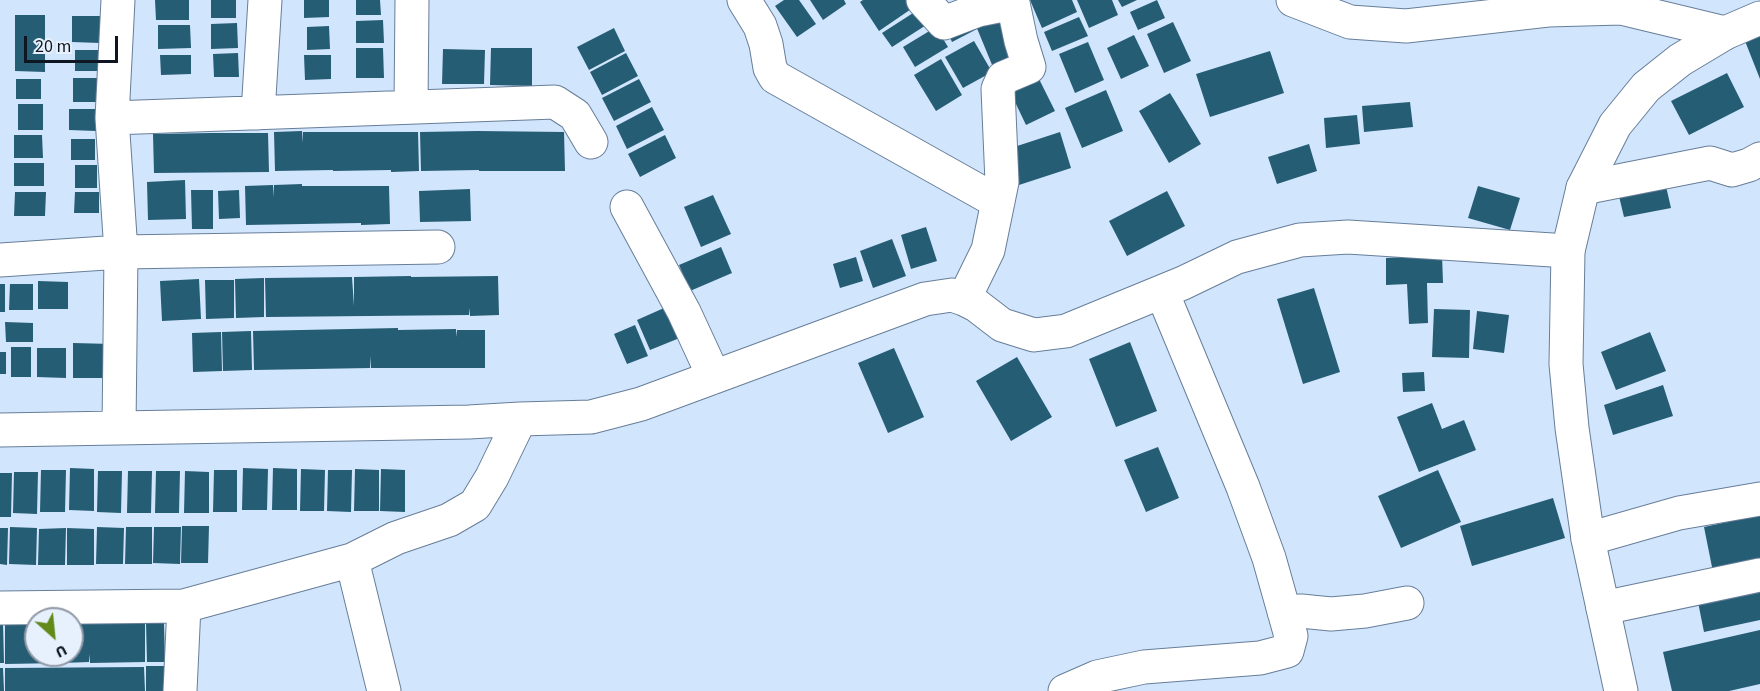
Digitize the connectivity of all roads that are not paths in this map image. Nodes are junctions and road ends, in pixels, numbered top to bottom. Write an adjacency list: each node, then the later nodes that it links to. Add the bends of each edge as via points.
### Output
1 (118, 0): 11 (street)
2 (265, 0): 10 (street)
3 (412, 0): 9 (street)
4 (744, 0): 15 (street, via 760,26 775,77)
5 (923, 0): 15 (street, via 944,23 978,10 1013,3 1029,68 1003,78 998,89 1002,182)
6 (1293, 0): 8 (street, via 1350,22 1406,26 1548,10 1621,8)
7 (1760, 18): 8 (street)
8 (1725, 33): 14 (street, via 1680,60 1646,87 1615,125)
9 (411, 107): 10 (street); 12 (street, via 555,102 575,115)
10 (258, 113): 11 (street)
11 (112, 118): 19 (street)
12 (591, 142)
13 (1760, 159): 14 (street, via 1732,170 1710,163)
14 (1583, 188): 18 (street)
15 (998, 202): 22 (street, via 988,250)
16 (627, 207): 23 (street)
17 (438, 247): 19 (street)
18 (1568, 251): 21 (street, via 1348,237 1300,240 1238,257); 28 (street, via 1566,364)
19 (121, 252): 20 (street); 25 (street)
20 (0, 260)
21 (1162, 292): 22 (street, via 1066,331 1034,335 1002,326); 35 (street, via 1243,487)
22 (964, 299): 23 (street, via 952,295 925,299)
23 (714, 377): 24 (street, via 641,404 591,417)
24 (520, 419): 25 (street); 29 (street, via 475,505 449,520 396,538)
25 (119, 428): 26 (street)
26 (0, 430)
27 (1760, 499): 28 (street, via 1679,513)
28 (1588, 539): 34 (street)
29 (352, 560): 32 (street); 37 (street)
30 (1760, 575): 34 (street)
31 (1407, 603): 35 (street, via 1331,614)
32 (184, 606): 33 (street); 36 (street)
33 (0, 608)
34 (1603, 608): 39 (street)
35 (1284, 612): 38 (street, via 1291,636 1287,651 1260,658 1144,667 1097,677)
36 (180, 691)
37 (384, 691)
38 (1065, 691)
39 (1621, 691)

